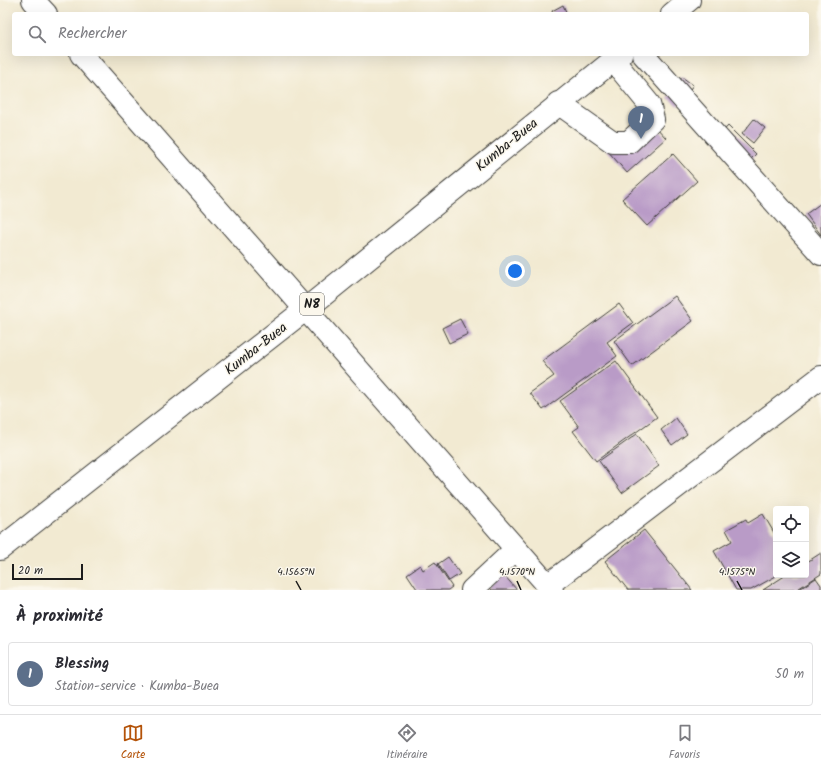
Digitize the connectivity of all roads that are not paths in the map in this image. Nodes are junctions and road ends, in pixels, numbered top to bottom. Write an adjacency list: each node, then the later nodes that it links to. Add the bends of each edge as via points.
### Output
1 (33, 0): 3 (main road)
2 (689, 0): 4 (main road)
3 (44, 12)
4 (674, 12)
5 (83, 56): 10 (main road)
6 (645, 56): 9 (main road)
7 (617, 57): 8 (main road, Kumba-Buea / N8); 8 (main road, via 649,104 653,119 629,142 613,142)
8 (558, 103): 10 (main road, Kumba-Buea / N8)
9 (821, 254)
10 (306, 309): 12 (main road, Kumba-Buea / N8); 13 (main road)
11 (821, 377): 14 (main road)
12 (0, 549)
13 (516, 549): 14 (main road); 15 (main road)
14 (550, 587)
15 (472, 590)

